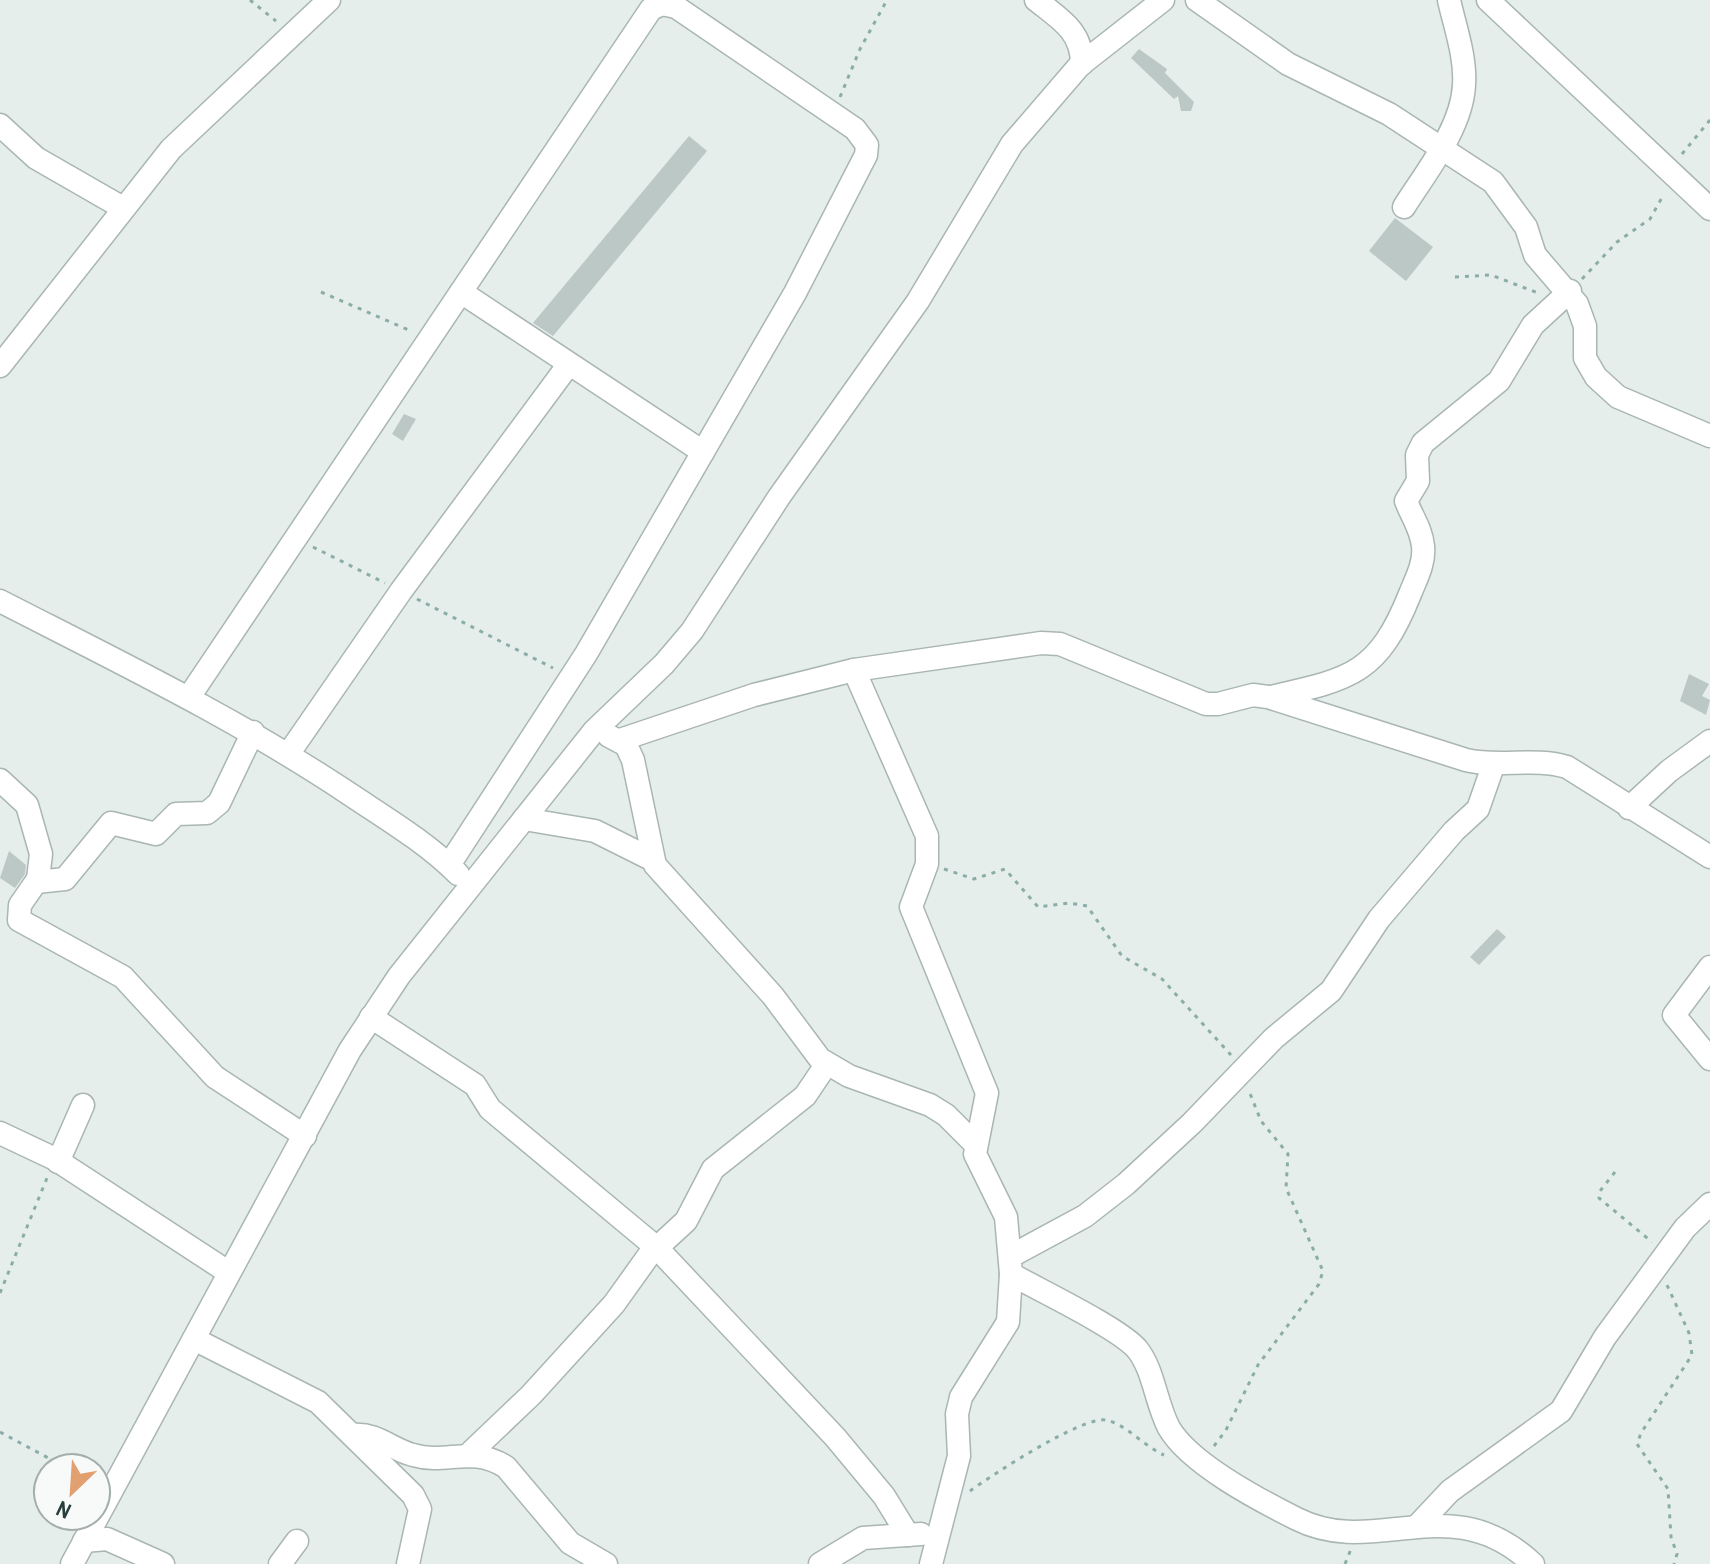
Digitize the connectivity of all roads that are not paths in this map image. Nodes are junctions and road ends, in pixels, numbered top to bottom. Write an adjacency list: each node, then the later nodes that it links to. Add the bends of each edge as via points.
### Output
1 (329, 0): 11 (street, via 171,149)
2 (1036, 0): 7 (street, via 1074,31 1082,47)
3 (1163, 0): 7 (street)
4 (1197, 0): 9 (street, via 1288,64)
5 (1449, 0): 9 (street, via 1464,83)
6 (1488, 0): 12 (street)
7 (1082, 64): 23 (street, via 1012,144 918,301 692,631)
8 (0, 125): 11 (street, via 36,158)
9 (1441, 145): 10 (street); 14 (street, via 1499,188 1526,227 1535,255)
10 (1404, 207)
11 (123, 208): 16 (street)
12 (1710, 209)
13 (461, 292): 15 (street); 18 (street, via 656,6 676,7 863,136 866,155 795,293); 21 (street)
14 (1562, 298): 17 (street, via 1585,326 1588,365 1609,390); 22 (street, via 1525,335 1499,381 1419,450 1418,481 1406,501 1419,527 1422,562 1382,650 1347,676)
15 (569, 364): 18 (street); 27 (street)
16 (0, 366)
17 (1710, 436)
18 (703, 452): 34 (street, via 570,677)
19 (0, 601): 21 (street)
20 (854, 670): 22 (street, via 1051,643 1206,704); 25 (street, via 754,695); 44 (street, via 927,836 927,864 911,907 987,1093)
21 (189, 697): 24 (street)
22 (1268, 697): 28 (street)
23 (594, 731): 25 (street); 31 (street)
24 (253, 732): 27 (street); 35 (street, via 214,808 176,814 156,834 111,823 70,874 59,881)
25 (620, 740): 33 (street, via 633,760)
26 (1710, 741): 30 (street)
27 (289, 753): 34 (street)
28 (1493, 766): 30 (street, via 1540,762 1567,767); 48 (street, via 1478,809 1379,919 1331,991 1274,1038 1154,1160 1085,1216)
29 (0, 780): 35 (street, via 23,800 32,818 41,854)
30 (1629, 808): 32 (street)
31 (524, 819): 33 (street, via 595,831); 36 (street)
32 (1710, 857)
33 (651, 859): 40 (street, via 773,996)
34 (449, 865): 36 (street)
35 (36, 882): 43 (street, via 19,910 24,925 123,977 215,1077)
36 (469, 885): 38 (street)
37 (1710, 967): 39 (street, via 1674,1015)
38 (371, 1017): 43 (street); 47 (street, via 475,1085 490,1109)
39 (1710, 1059)
40 (826, 1065): 44 (street, via 930,1105); 47 (street, via 805,1096 713,1169 686,1221)
41 (83, 1105): 45 (street)
42 (0, 1133): 45 (street)
43 (305, 1136): 49 (street)
44 (975, 1144): 48 (street, via 1006,1217)
45 (56, 1161): 49 (street)
46 (1710, 1204): 54 (street, via 1685,1228 1605,1337 1561,1411 1450,1491)
47 (657, 1248): 52 (street, via 542,1383); 58 (street, via 835,1437 884,1496)
48 (1011, 1265): 54 (street, via 1135,1347 1169,1428 1198,1460 1315,1526 1358,1530); 57 (street, via 1008,1322 961,1397 959,1456)
49 (228, 1272): 50 (street)
50 (194, 1339): 51 (street, via 318,1402); 53 (street)
51 (353, 1435): 52 (street, via 371,1435 426,1458); 65 (street, via 418,1501)
52 (468, 1455): 66 (street, via 482,1455 506,1467 570,1543)
53 (112, 1490)
54 (1418, 1525): 69 (street, via 1469,1526 1492,1535)
55 (89, 1532): 60 (street)
56 (110, 1532): 59 (street)
57 (938, 1533): 58 (street); 68 (street)
58 (908, 1535): 67 (street, via 863,1538)
59 (113, 1540): 60 (street); 63 (street)
60 (84, 1541): 62 (street)
61 (297, 1541): 64 (street)
62 (72, 1564)
63 (163, 1564)
64 (280, 1564)
65 (408, 1564)
66 (606, 1564)
67 (820, 1564)
68 (931, 1564)
69 (1533, 1564)

